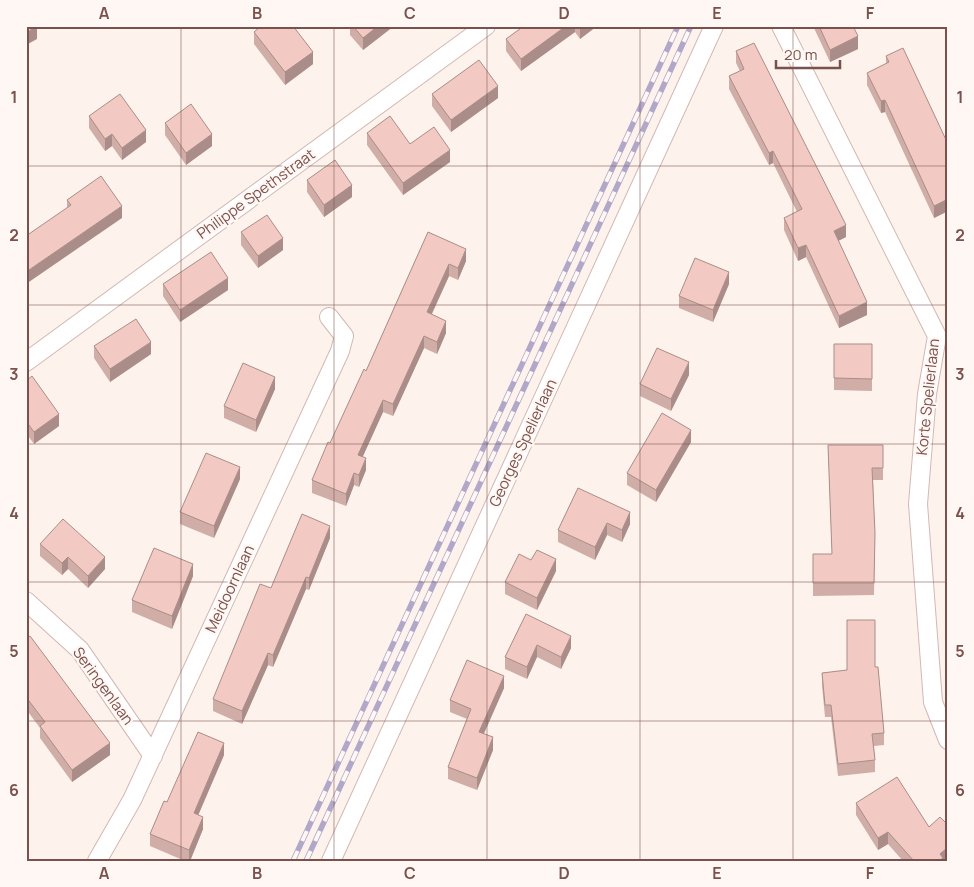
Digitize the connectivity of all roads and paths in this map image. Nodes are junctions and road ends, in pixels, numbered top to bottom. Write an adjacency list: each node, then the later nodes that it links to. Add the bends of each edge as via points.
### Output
1 (486, 26): 6 (street, Philippe Spethstraat)
2 (714, 26): 11 (street, Georges Spelierlaan)
3 (781, 26): 5 (street, Korte Spelierlaan)
4 (329, 316): 9 (street, Meidoornlaan, via 344,336 340,351)
5 (942, 333): 8 (street, Korte Spelierlaan, via 927,394 918,504 933,702)
6 (26, 362)
7 (26, 601): 9 (street, Seringenlaan, via 80,650)
8 (948, 740)
9 (153, 756): 10 (street, Meidoornlaan)
10 (97, 861)
11 (331, 861)

